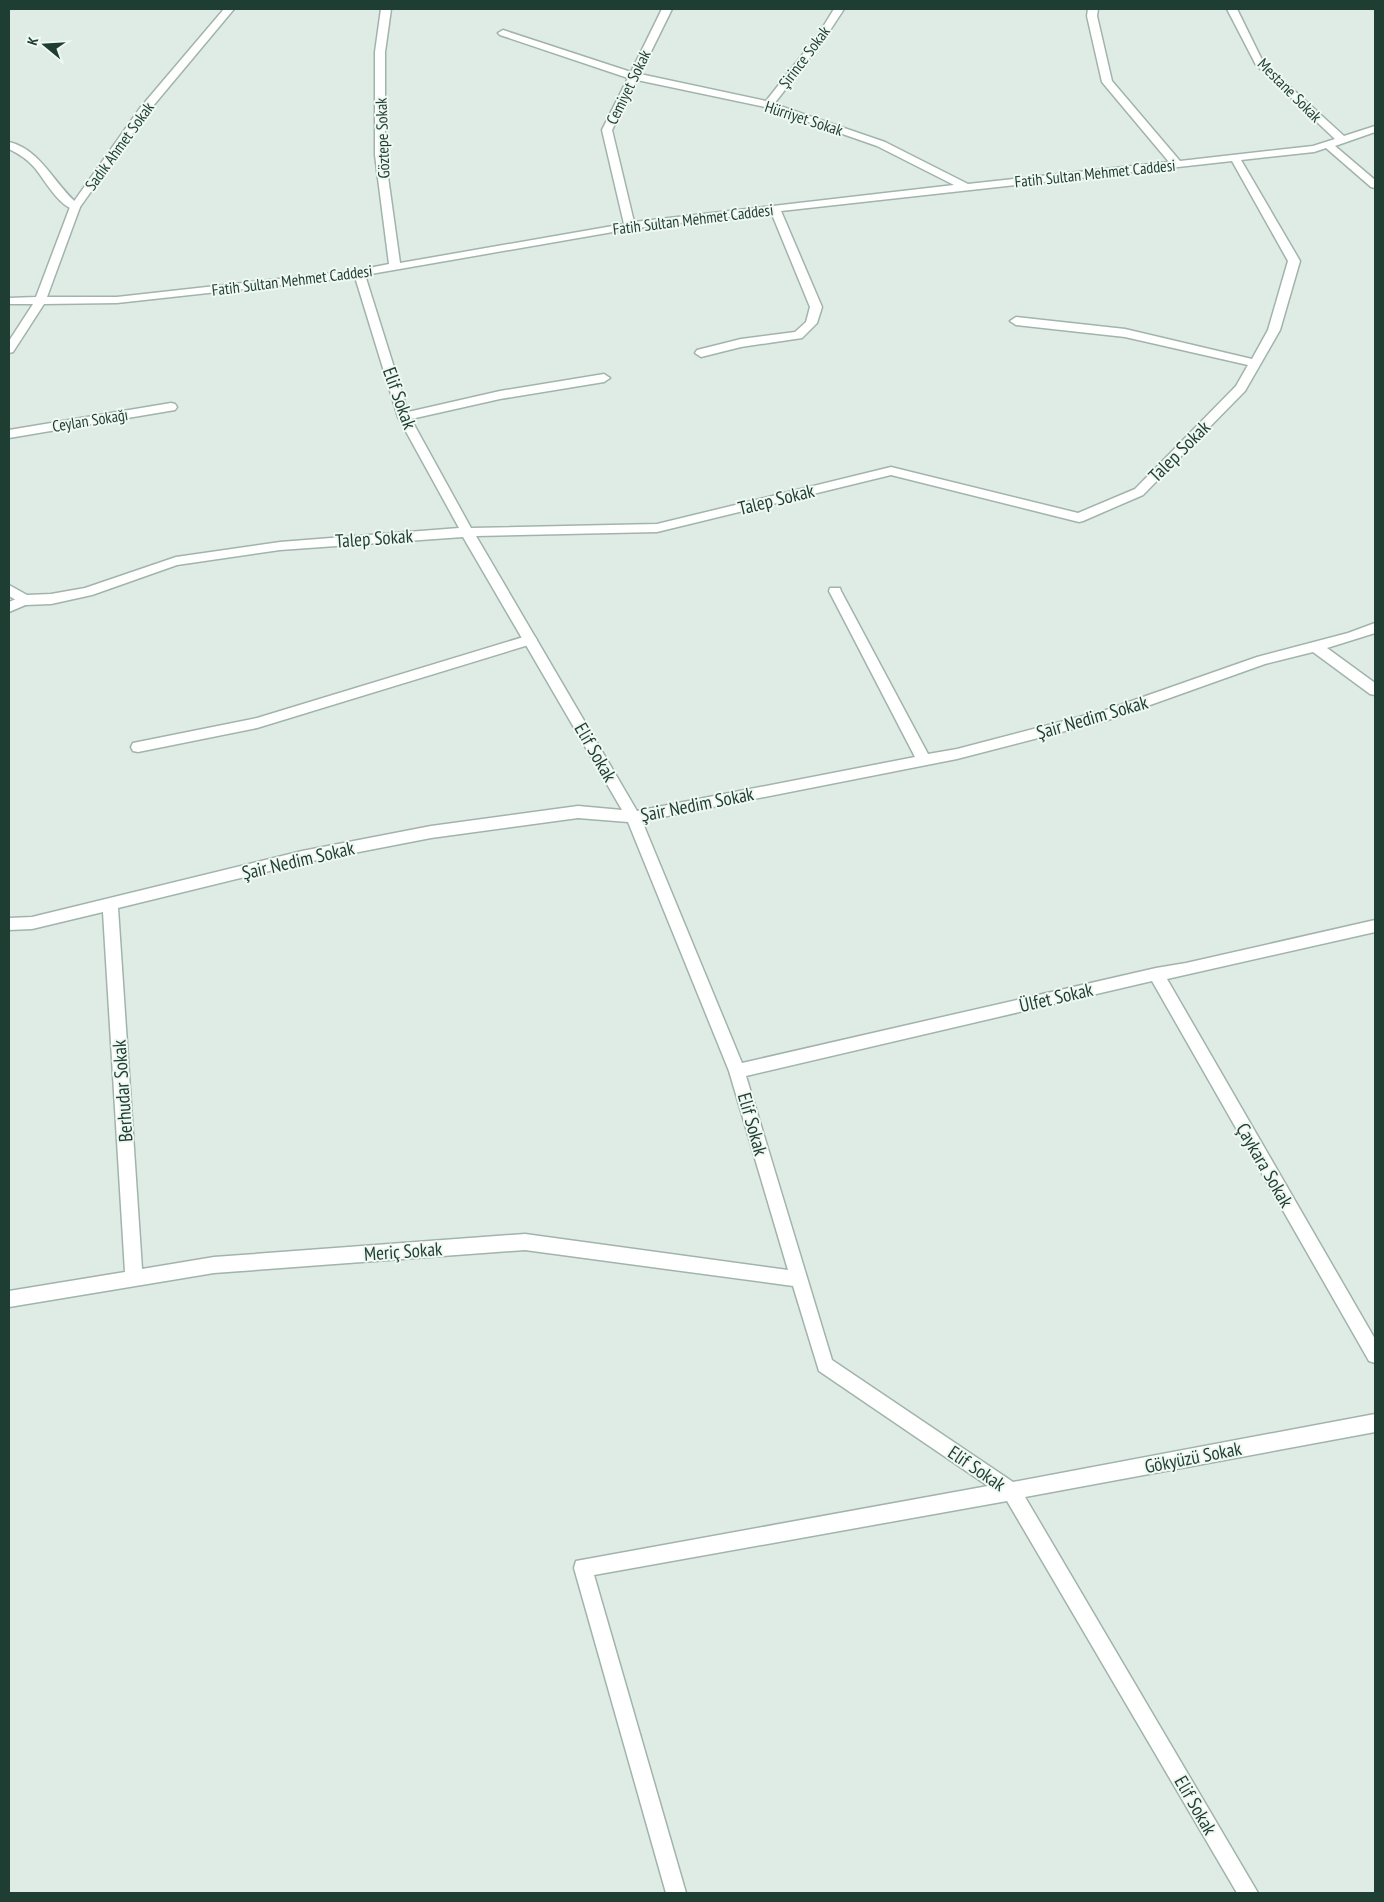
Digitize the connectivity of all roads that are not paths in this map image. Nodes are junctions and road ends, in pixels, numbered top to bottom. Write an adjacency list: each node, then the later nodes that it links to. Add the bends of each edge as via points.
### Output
1 (229, 9): 18 (street, Sadık Ahmet Sokak, via 144,110)
2 (386, 9): 21 (street, Göztepe Sokak, via 380,52 380,156)
3 (667, 9): 8 (street, Cemiyet Sokak)
4 (839, 9): 9 (street, Şirince Sokak)
5 (1093, 9): 15 (street, via 1107,82)
6 (1232, 9): 11 (street, Mestane Sokak, via 1259,63)
7 (503, 33): 8 (street, Hürriyet Sokak)
8 (633, 76): 9 (street, Hürriyet Sokak); 20 (street, Cemiyet Sokak, via 607,130)
9 (768, 105): 17 (street, Hürriyet Sokak, via 881,144)
10 (1375, 128): 11 (street, Fatih Sultan Mehmet Caddesi)
11 (1342, 140): 13 (street, Fatih Sultan Mehmet Caddesi)
12 (9, 145): 18 (street, via 37,162 53,189)
13 (1328, 145): 14 (street, Fatih Sultan Mehmet Caddesi); 16 (street)
14 (1235, 158): 15 (street, Fatih Sultan Mehmet Caddesi); 28 (street, Talep Sokak, via 1294,261 1274,330)
15 (1177, 164): 17 (street, Fatih Sultan Mehmet Caddesi)
16 (1375, 185)
17 (966, 187): 19 (street, Fatih Sultan Mehmet Caddesi)
18 (75, 207): 24 (street, Sadık Ahmet Sokak)
19 (775, 208): 20 (street, Fatih Sultan Mehmet Caddesi); 27 (street, via 816,307 812,324 798,335 741,343)
20 (630, 226): 21 (street, Fatih Sultan Mehmet Caddesi)
21 (395, 267): 22 (street, Fatih Sultan Mehmet Caddesi)
22 (360, 273): 24 (street, Fatih Sultan Mehmet Caddesi, via 117,300); 31 (street, Elif Sokak)
23 (9, 301): 24 (street, Fatih Sultan Mehmet Caddesi)
24 (40, 302): 26 (street, Sadık Ahmet Sokak)
25 (1016, 321): 28 (street, via 1125,333)
26 (9, 349)
27 (701, 353)
28 (1255, 363): 33 (street, Talep Sokak, via 1242,388 1139,492 1079,518 891,470 657,528)
29 (604, 378): 31 (street, via 500,395)
30 (170, 407): 32 (street, Ceylan Sokağı)
31 (404, 417): 33 (street, Elif Sokak)
32 (9, 434)
33 (467, 532): 36 (street, Talep Sokak, via 350,539 220,554 176,561 87,592); 39 (street, Elif Sokak)
34 (9, 590): 36 (street)
35 (835, 591): 43 (street)
36 (25, 600): 37 (street)
37 (9, 607)
38 (1375, 628): 40 (street, Şair Nedim Sokak)
39 (530, 640): 42 (street, via 256,723); 44 (street, Elif Sokak)
40 (1315, 646): 41 (street); 43 (street, Şair Nedim Sokak, via 1262,660 1108,715)
41 (1375, 690)
42 (138, 747)
43 (924, 760): 44 (street, Şair Nedim Sokak)
44 (633, 817): 45 (street, Şair Nedim Sokak, via 578,812 431,832 302,858); 49 (street, Elif Sokak)
45 (110, 905): 46 (street, Şair Nedim Sokak, via 32,924); 50 (street, Berhudar Sokak)
46 (9, 924)
47 (1375, 926): 48 (street, Ülfet Sokak)
48 (1156, 974): 49 (street, Ülfet Sokak); 53 (street, Çaykara Sokak)
49 (738, 1071): 51 (street, Elif Sokak)
50 (134, 1277): 51 (street, Meriç Sokak, via 214,1265 525,1242); 52 (street, Meriç Sokak)
51 (798, 1279): 55 (street, Elif Sokak, via 825,1365)
52 (9, 1299)
53 (1375, 1355)
54 (1375, 1423): 55 (street, Gökyüzü Sokak)
55 (1011, 1492): 56 (street, Gökyüzü Sokak, via 583,1568); 57 (street, Elif Sokak)
56 (676, 1893)
57 (1248, 1893)

